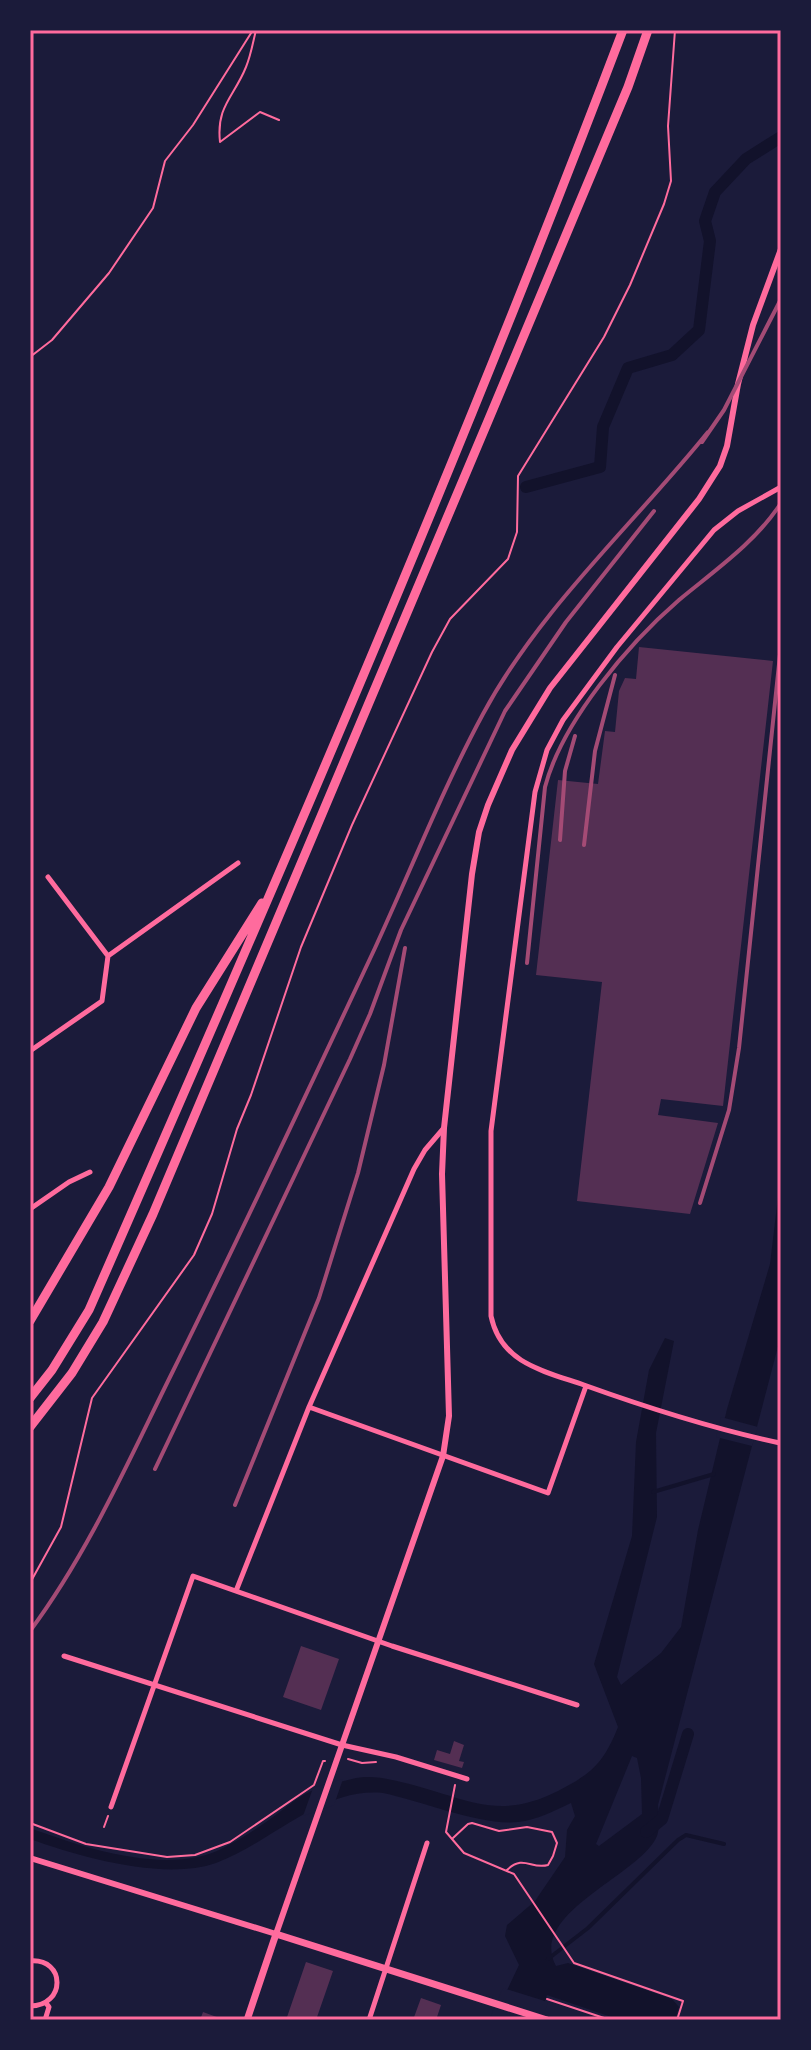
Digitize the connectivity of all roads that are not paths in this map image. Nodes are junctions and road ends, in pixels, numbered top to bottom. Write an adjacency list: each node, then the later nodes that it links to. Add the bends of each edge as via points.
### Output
1 (623, 30): 7 (highway, via 451,466)
2 (648, 30): 17 (highway, via 501,392 153,1214 103,1322)
3 (781, 249): 10 (street, via 753,325 720,466 550,688 512,750 488,805 474,860)
4 (781, 487): 14 (street, via 714,530 617,647 563,720 547,750 535,792 491,1131 491,1316 500,1340 520,1360)
5 (238, 863): 8 (street)
6 (48, 877): 8 (street)
7 (279, 877): 13 (highway, via 196,1008 109,1187); 15 (highway, via 89,1310)
8 (108, 956): 9 (street, via 102,1001)
9 (30, 1051)
10 (444, 1128): 16 (street, via 414,1169); 19 (street, via 449,1416)
11 (90, 1172): 12 (street)
12 (30, 1209)
13 (30, 1321)
14 (586, 1386): 18 (street); 19 (street, via 548,1493)
15 (30, 1398)
16 (309, 1407): 19 (street); 20 (street)
17 (30, 1427)
18 (780, 1443)
19 (443, 1456): 21 (street)
20 (236, 1591): 21 (street); 23 (street, via 193,1576)
21 (377, 1641): 24 (street); 25 (street)
22 (64, 1656): 23 (street)
23 (155, 1683): 25 (street); 27 (street)
24 (577, 1705)
25 (342, 1745): 26 (street); 30 (street)
26 (467, 1779)
27 (111, 1807)
28 (427, 1843): 32 (street)
29 (30, 1858): 30 (street)
30 (276, 1934): 32 (main road); 36 (main road)
31 (30, 1961): 33 (street, via 49,1965 57,1977 56,1992)
32 (386, 1967): 37 (street); 38 (main road)
33 (46, 2003): 34 (street); 35 (street)
34 (30, 2006)
35 (45, 2020)
36 (247, 2020)
37 (369, 2020)
38 (547, 2020)

